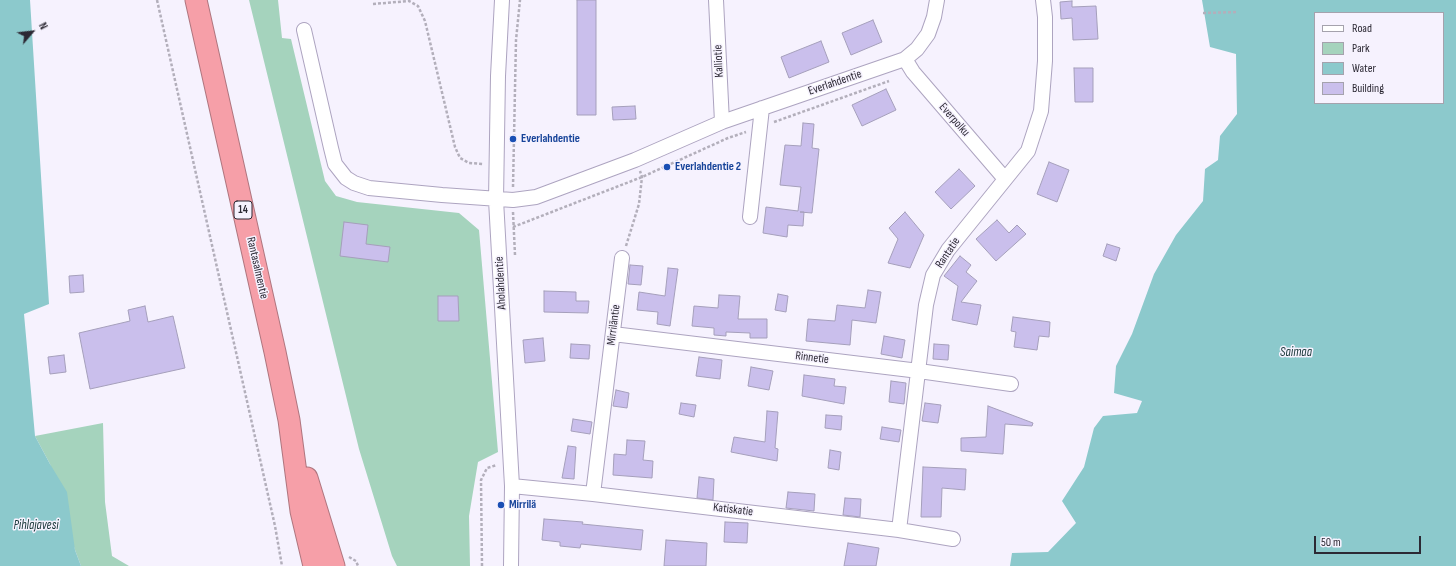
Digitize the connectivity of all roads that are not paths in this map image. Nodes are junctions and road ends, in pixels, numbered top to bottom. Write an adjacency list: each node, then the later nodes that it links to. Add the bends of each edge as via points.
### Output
1 (196, 0): 17 (highway, Rantasalmentie / 14)
2 (502, 0): 11 (street, Aholahdentie)
3 (716, 0): 9 (street, Kalliotie)
4 (937, 0): 7 (street, Everlahdentie, via 928,34 917,49)
5 (1043, 0): 10 (street, Rantatie, via 1045,61 1041,111 1028,151)
6 (304, 30): 11 (street, Everlahdentie, via 335,164 346,178 369,188)
7 (905, 59): 8 (street, Everlahdentie); 10 (street, Everpolku, via 913,72)
8 (762, 108): 9 (street, Everlahdentie); 12 (street)
9 (722, 122): 11 (street, Everlahdentie, via 636,160 536,197)
10 (1005, 179): 15 (street, Rantatie, via 948,250 933,275 926,305)
11 (496, 200): 18 (street, Aholahdentie)
12 (750, 216)
13 (622, 258): 14 (street, Mirriläntie)
14 (613, 334): 15 (street, Rinnetie); 19 (street, Mirriläntie)
15 (919, 371): 16 (street, Rinnetie); 20 (street, Rantatie)
16 (1011, 384)
17 (289, 420): 22 (highway, Rantasalmentie / 14); 23 (highway, Rantasalmentie / 14, via 301,511)
18 (512, 486): 19 (street, Katiskatie); 24 (street, Aholahdentie)
19 (593, 494): 20 (street, Katiskatie)
20 (899, 530): 21 (street, Katiskatie)
21 (953, 539)
22 (341, 561)
23 (314, 566)
24 (511, 566)

